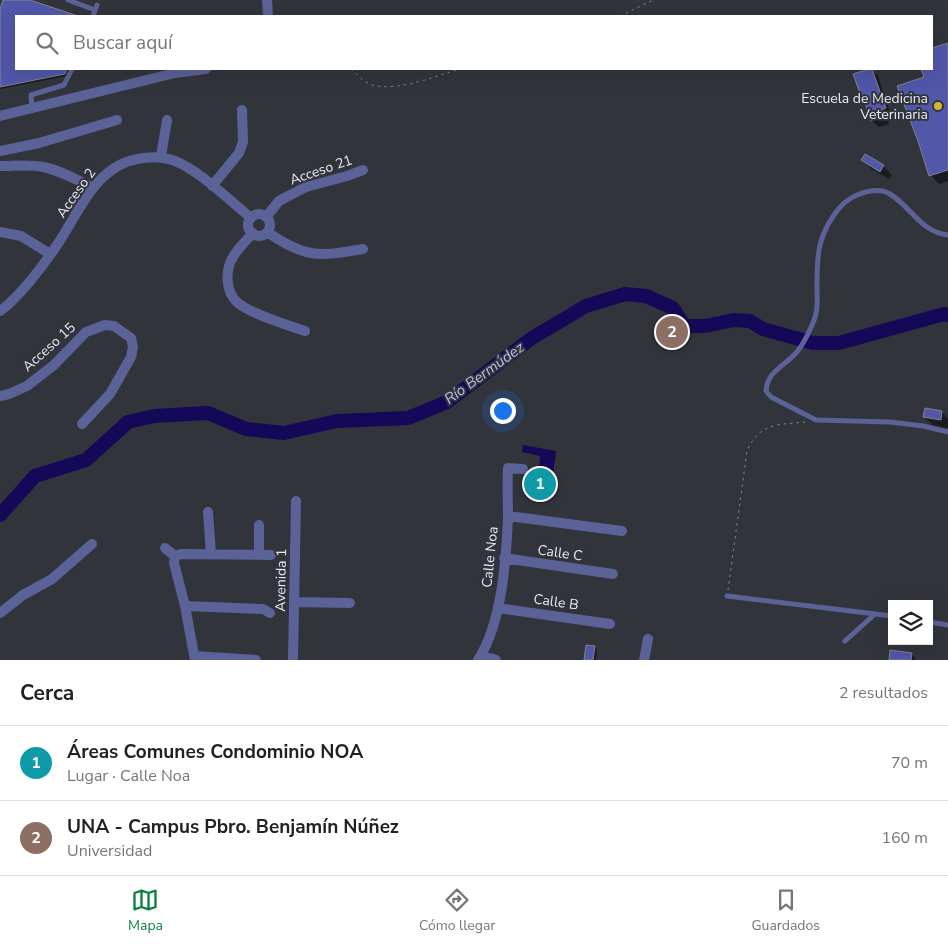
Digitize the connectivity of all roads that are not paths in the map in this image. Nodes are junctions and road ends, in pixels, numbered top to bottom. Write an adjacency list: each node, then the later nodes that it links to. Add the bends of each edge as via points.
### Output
1 (68, 0): 3 (lane, via 96,8)
2 (266, 0): 4 (street)
3 (93, 15)
4 (268, 15)
5 (72, 70): 7 (lane, via 64,85 32,95)
6 (198, 70): 7 (street)
7 (32, 109): 9 (street)
8 (242, 110): 16 (street, via 243,142 239,153)
9 (0, 116)
10 (117, 120): 12 (street)
11 (167, 120): 13 (street)
12 (0, 152)
13 (161, 156): 16 (street, via 190,169); 17 (street, Acceso 2, via 115,166)
14 (0, 166): 17 (street, via 43,167)
15 (363, 170): 18 (street, Acceso 21, via 294,192 279,201)
16 (212, 186): 19 (street)
17 (93, 188): 25 (street, Acceso 2)
18 (266, 216): 19 (street, via 256,214); 21 (street, via 270,226)
19 (251, 218): 22 (street, via 248,224)
20 (0, 232): 25 (street, via 21,236)
21 (266, 232): 22 (street); 24 (street, via 302,252 319,254)
22 (253, 234): 27 (street, via 228,266 230,293 246,308)
23 (948, 235): 30 (lane, via 933,231 900,202 879,191 854,196 842,204 821,238 813,324 796,353 770,375 766,384 766,392 771,398 816,420 890,422)
24 (363, 249)
25 (50, 254): 26 (street, Acceso 2)
26 (0, 312)
27 (305, 331)
28 (0, 396): 29 (street, Acceso 15, via 26,386 54,365 86,332 105,325 114,326 131,338 131,357 110,394)
29 (82, 424)
30 (948, 432)
31 (523, 469): 34 (street, Calle Noa, via 508,468)
32 (296, 501): 46 (street, Avenida 1)
33 (208, 512): 39 (street)
34 (508, 516): 36 (street); 43 (street, Calle Noa)
35 (259, 525): 40 (street)
36 (622, 531)
37 (92, 544): 50 (street, via 52,579)
38 (165, 548): 41 (street)
39 (211, 554): 40 (street); 41 (street)
40 (259, 555): 42 (street)
41 (175, 556): 48 (street)
42 (271, 556)
43 (504, 558): 44 (street, Calle C); 49 (street, Calle Noa)
44 (613, 574)
45 (727, 596): 52 (lane)
46 (295, 602): 47 (street); 62 (street, Avenida 1)
47 (350, 603)
48 (185, 606): 51 (street, via 263,609); 59 (street)
49 (498, 608): 55 (street, Calle B); 60 (street, Calle Noa, via 490,638)
50 (0, 613)
51 (270, 613)
52 (875, 614): 53 (lane); 57 (lane)
53 (888, 616)
54 (933, 623): 56 (lane)
55 (610, 624)
56 (948, 625)
57 (845, 641)
58 (644, 645): 64 (street)
59 (195, 658): 61 (street)
60 (480, 658): 63 (street)
61 (256, 660)
62 (293, 660)
63 (496, 660)
64 (644, 660)

